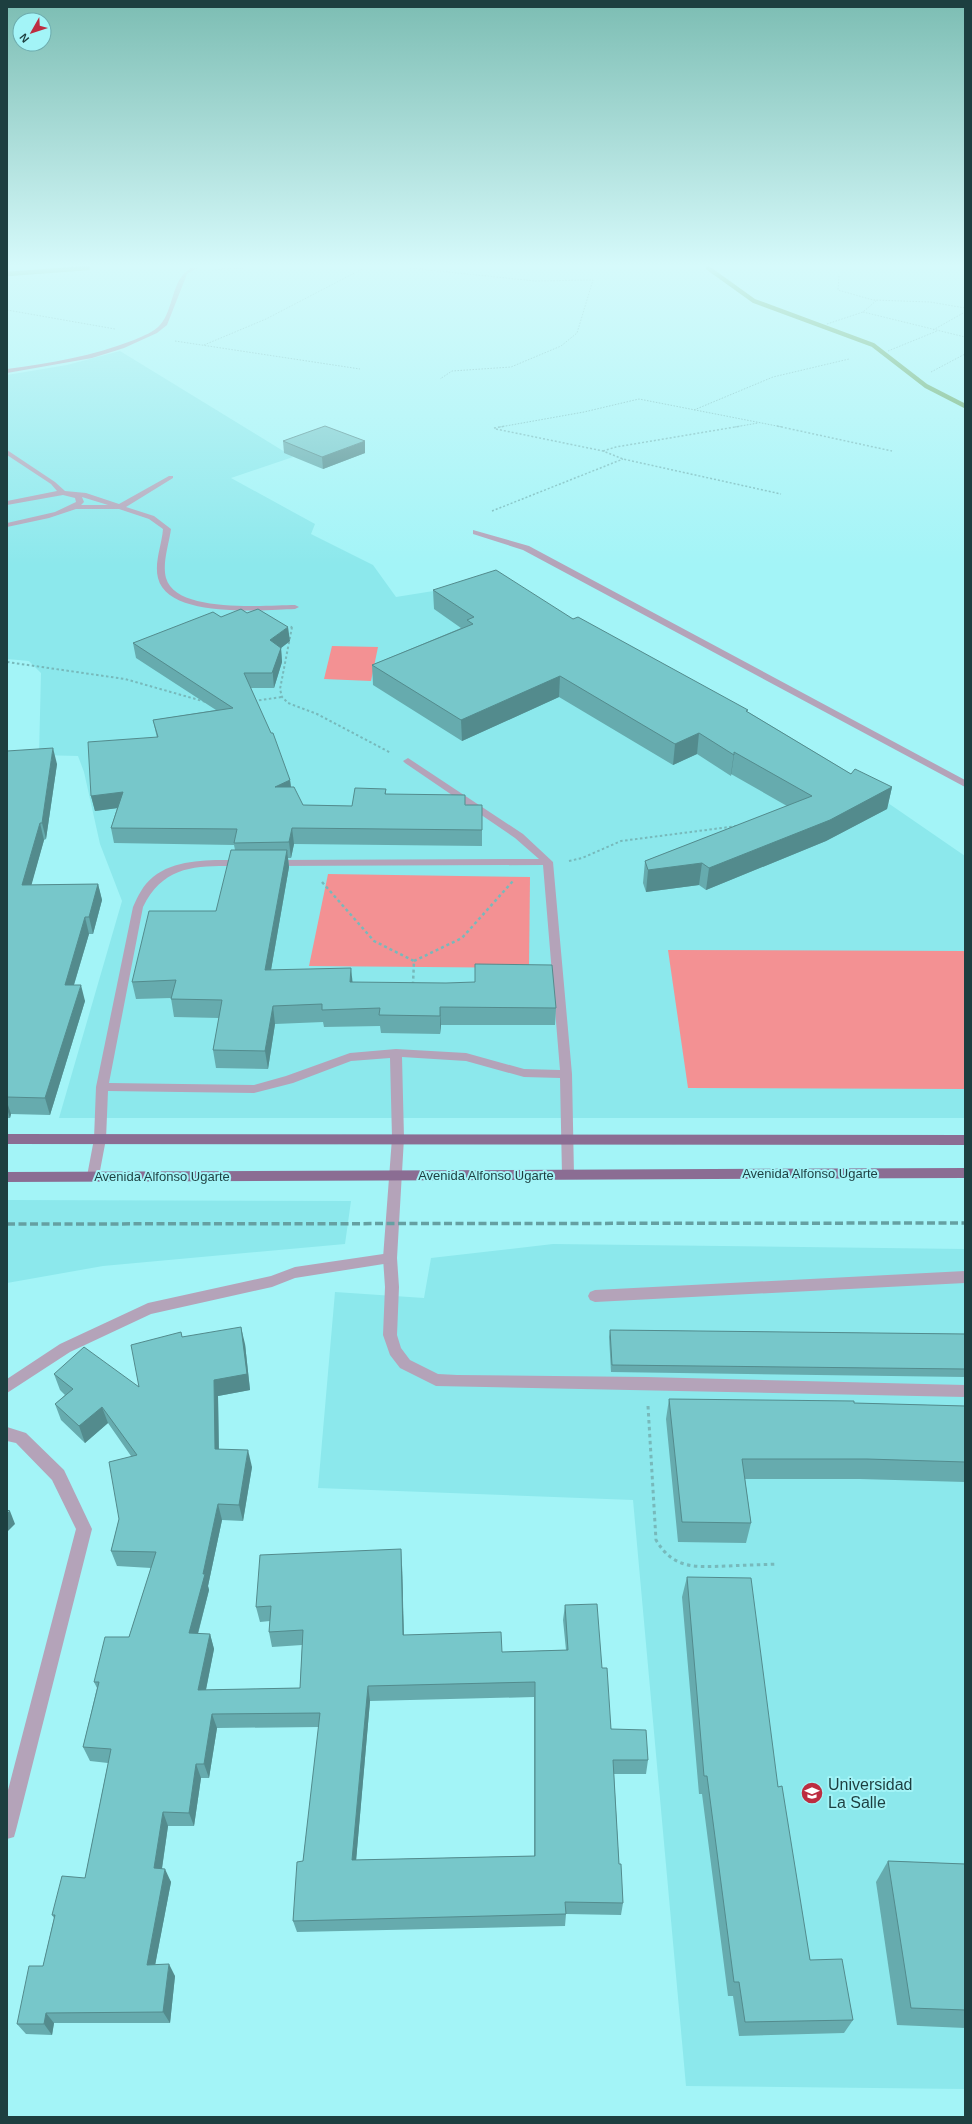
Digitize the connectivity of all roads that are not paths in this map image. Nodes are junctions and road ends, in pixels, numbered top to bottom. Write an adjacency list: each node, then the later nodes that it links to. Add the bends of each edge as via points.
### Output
1 (35, 367): 2 (street)
2 (7, 371)
3 (7, 452): 5 (street)
4 (171, 477): 8 (street)
5 (63, 493): 6 (street); 7 (street, via 78,497 80,502); 8 (street, via 83,494)
6 (7, 503)
7 (77, 507): 8 (street); 9 (street, via 66,512)
8 (120, 507): 11 (street, via 150,517 167,529 162,578 165,588 175,596 190,603 208,606)
9 (7, 525)
10 (476, 532): 13 (street, via 526,548)
11 (295, 607)
12 (408, 761): 14 (street, via 519,836)
13 (965, 784)
14 (548, 862): 16 (street); 17 (street, via 220,863 192,865 167,872 148,888 138,908)
15 (396, 1053): 16 (street, via 466,1057 524,1073); 17 (street, via 350,1057 288,1080 254,1089); 18 (street)
16 (566, 1074): 19 (street)
17 (102, 1087): 21 (street)
18 (398, 1138): 19 (main road); 21 (main road); 27 (street)
19 (566, 1138): 22 (main road); 24 (street)
20 (7, 1139): 21 (main road)
21 (100, 1139): 26 (street)
22 (965, 1140)
23 (965, 1173): 24 (main road, Avenida Alfonso Ugarte)
24 (568, 1175): 27 (main road, Avenida Alfonso Ugarte)
25 (7, 1176): 26 (main road, Avenida Alfonso Ugarte)
26 (93, 1176): 27 (main road, Avenida Alfonso Ugarte)
27 (396, 1176): 28 (street)
28 (390, 1258): 31 (street, via 295,1273 272,1281 148,1309 65,1348); 32 (street, via 390,1335 395,1351 406,1364 436,1380)
29 (965, 1277): 30 (street)
30 (595, 1296)
31 (7, 1387)
32 (965, 1391)
33 (7, 1434): 34 (street, via 21,1438 58,1475 84,1529)
34 (7, 1830)

